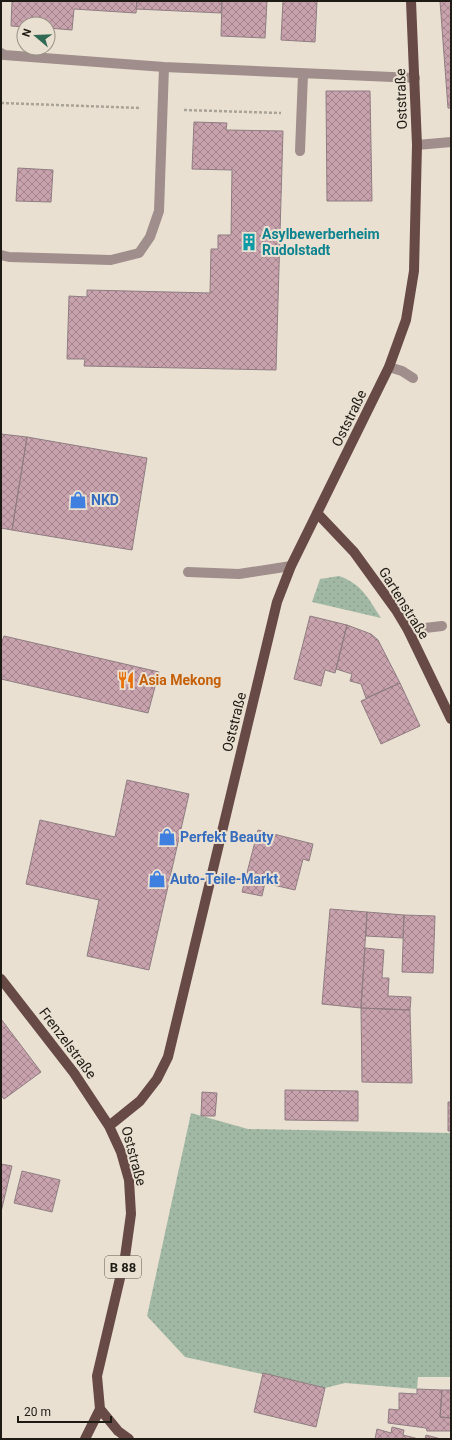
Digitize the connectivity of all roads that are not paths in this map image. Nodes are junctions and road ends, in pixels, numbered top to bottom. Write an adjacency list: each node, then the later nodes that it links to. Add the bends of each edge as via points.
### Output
1 (411, 1): 5 (main road, Oststraße)
2 (1, 53): 3 (lane)
3 (164, 67): 4 (lane); 9 (lane, via 159,211 150,237 139,253 111,260)
4 (304, 74): 5 (lane); 8 (lane)
5 (415, 78): 7 (main road, Oststraße)
6 (451, 142): 7 (lane)
7 (417, 146): 10 (main road, Oststraße, via 414,271 406,320)
8 (300, 151)
9 (1, 255)
10 (390, 367): 11 (lane); 12 (main road, Oststraße)
11 (413, 378)
12 (317, 513): 13 (main road, Oststraße); 16 (main road, Gartenstraße, via 354,552)
13 (291, 566): 14 (lane, via 239,574); 19 (main road, Oststraße, via 277,602 168,1058 140,1102)
14 (188, 572)
15 (442, 626): 16 (lane)
16 (408, 630): 17 (main road, Gartenstraße)
17 (451, 719)
18 (1, 979): 19 (main road, Frenzelstraße / B 88, via 74,1073)
19 (109, 1126): 20 (main road, Oststraße / B 88, via 129,1180 131,1214 125,1257 97,1376)
20 (100, 1409): 21 (main road); 22 (main road, via 118,1431)
21 (85, 1439)
22 (129, 1439)

